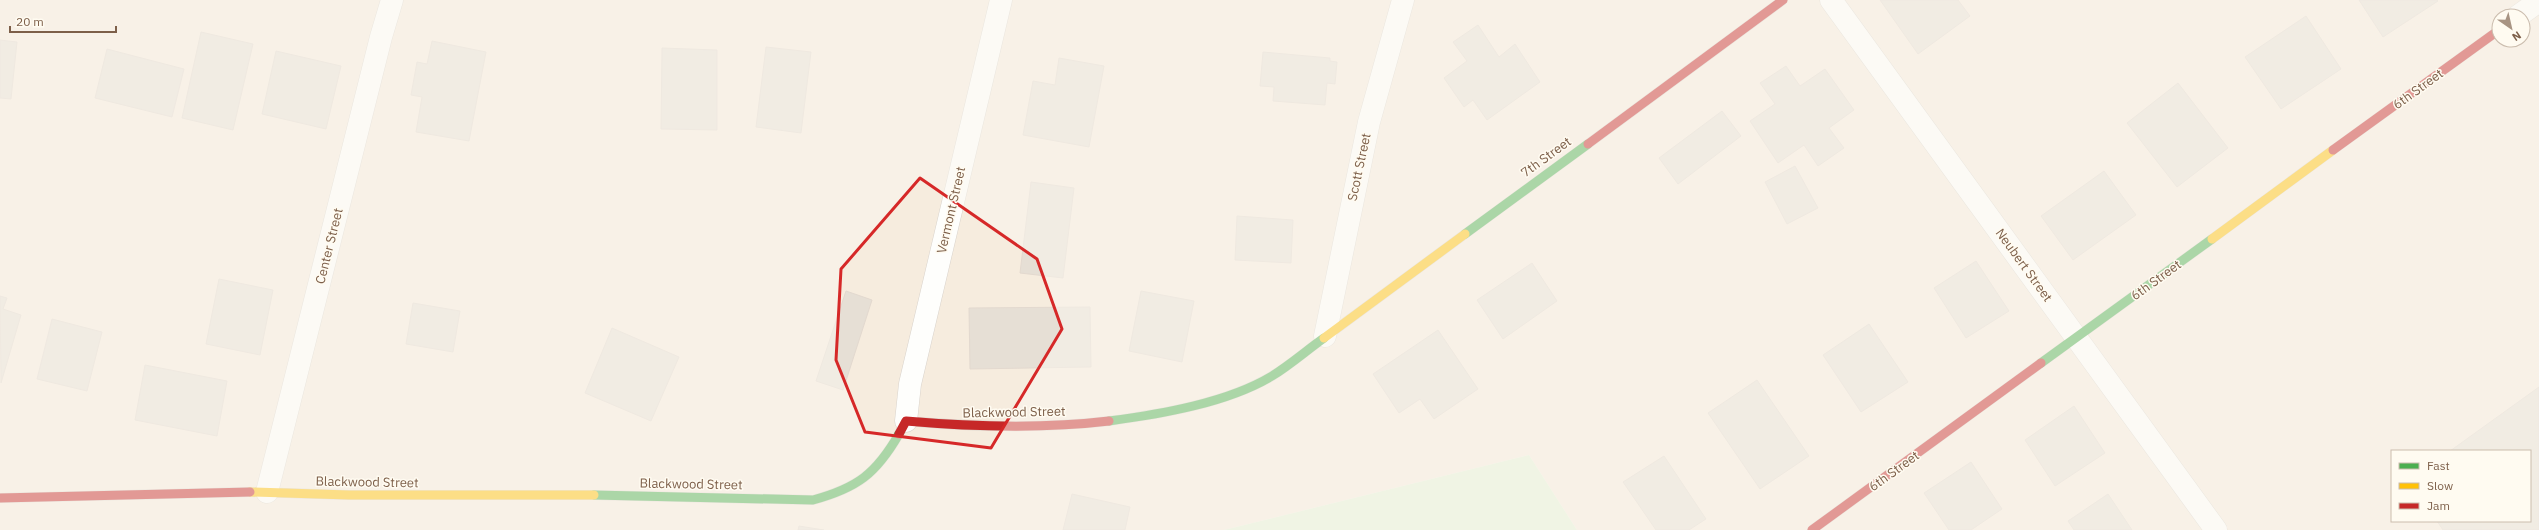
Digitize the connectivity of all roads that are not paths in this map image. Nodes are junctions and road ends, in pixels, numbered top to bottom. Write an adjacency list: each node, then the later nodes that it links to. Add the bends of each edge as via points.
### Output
1 (392, 0): 12 (street, Center Street)
2 (1001, 0): 11 (street, Vermont Street, via 910,384)
3 (1403, 0): 9 (street, Scott Street, via 1369,122)
4 (1783, 0): 9 (street, 7th Street)
5 (1831, 0): 10 (street, Neubert Street)
6 (2539, 1): 7 (street)
7 (2529, 8)
8 (2491, 36): 10 (street, 6th Street)
9 (1325, 336): 11 (street, Blackwood Street, via 1272,376 1258,383 1178,408 1108,421 1045,426 949,425)
10 (2077, 338): 14 (street, 6th Street); 15 (street, Neubert Street)
11 (906, 421): 12 (street, Blackwood Street, via 872,474 840,493 813,500 613,495 349,495)
12 (267, 492): 13 (street, Blackwood Street)
13 (0, 498)
14 (1812, 530)
15 (2216, 530)

